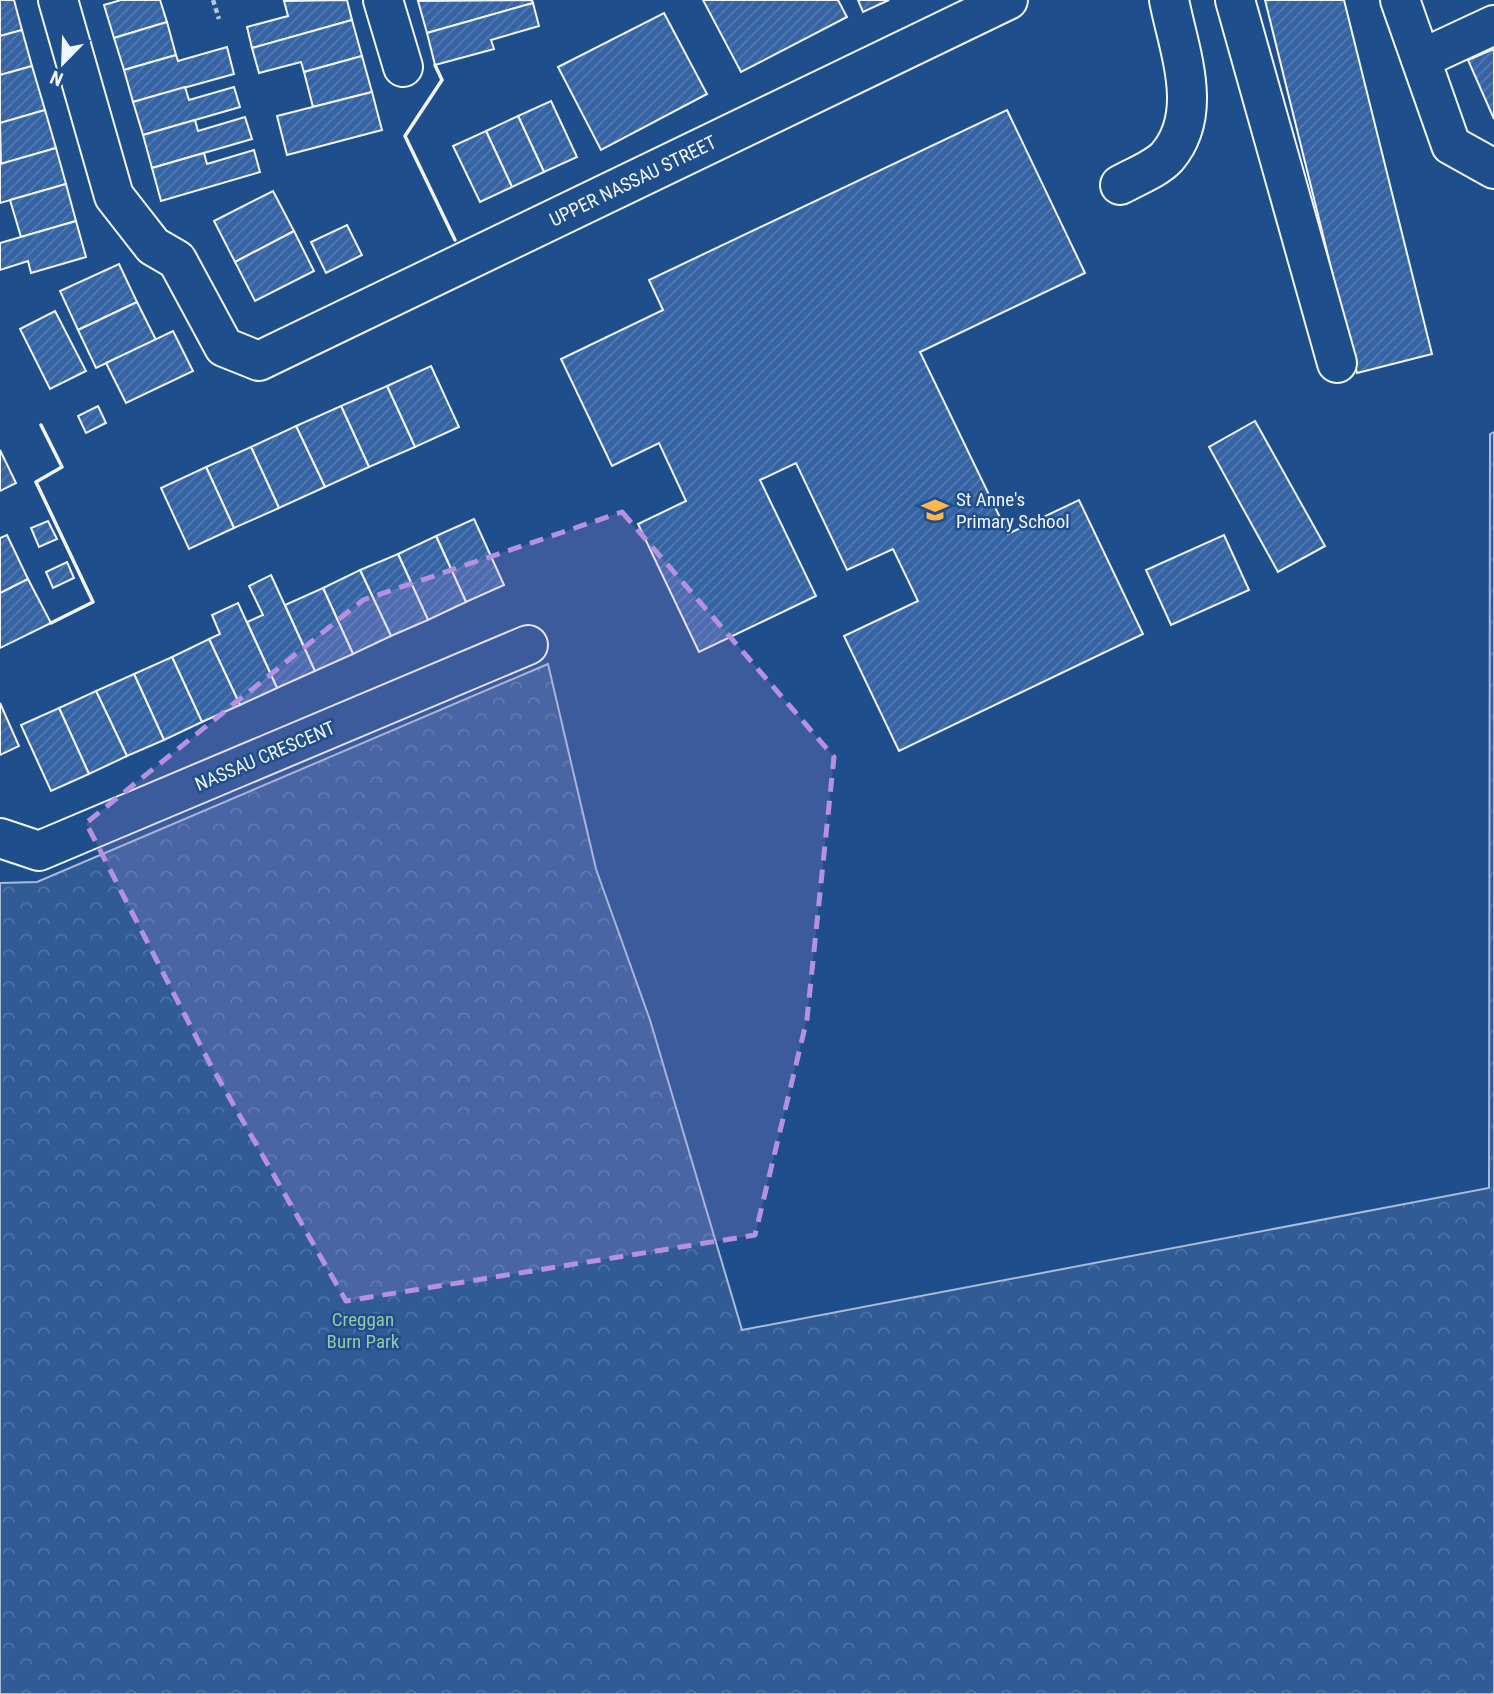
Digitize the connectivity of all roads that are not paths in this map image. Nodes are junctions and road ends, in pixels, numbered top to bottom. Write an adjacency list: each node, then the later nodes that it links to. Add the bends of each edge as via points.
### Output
1 (58, 0): 3 (street, UPPER NASSAU STREET, via 114,196 153,246 177,260 223,347 259,361)
2 (383, 0): 9 (street)
3 (1008, 0)
4 (1169, 0): 11 (street, via 1189,104 1185,128 1165,159)
5 (1235, 0): 12 (street)
6 (1400, 0): 8 (street)
7 (1494, 25): 8 (street)
8 (1421, 59): 10 (street, via 1451,145)
9 (403, 67)
10 (1494, 169)
11 (1120, 185)
12 (1337, 363)
13 (528, 645): 14 (street, NASSAU CRESCENT, via 39,851)
14 (0, 838)

